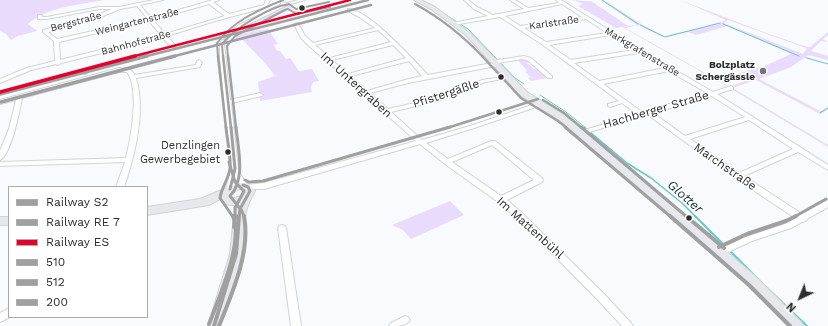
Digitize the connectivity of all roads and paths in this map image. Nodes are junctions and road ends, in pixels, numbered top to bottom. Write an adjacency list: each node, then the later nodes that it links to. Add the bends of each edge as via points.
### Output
1 (161, 0): 13 (street)
2 (217, 0): 10 (street, Weingartenstraße)
3 (268, 0): 18 (street, Bahnhofstraße, via 266,6)
4 (304, 0): 9 (street)
5 (417, 0): 23 (main road)
6 (466, 0): 20 (street, via 479,11)
7 (512, 0): 16 (street)
8 (558, 0): 12 (street, Markgrafenstraße)
9 (292, 1): 11 (street)
10 (210, 2): 18 (street); 22 (street, Weingartenstraße)
11 (282, 2): 27 (street, via 273,11)
12 (563, 4): 16 (street); 21 (street, Markgrafenstraße)
13 (138, 5): 14 (street); 22 (street)
14 (119, 8): 17 (street, via 99,8 47,18); 30 (street, Bergstraße, via 89,20 45,30)
15 (350, 10): 26 (street)
16 (528, 10): 19 (street)
17 (40, 16)
18 (228, 16): 29 (street, Bahnhofstraße)
19 (501, 16): 20 (street); 25 (street, Marchstraße)
20 (494, 17): 23 (street)
21 (587, 18): 25 (street, Karlstraße); 28 (street, Markgrafenstraße)
22 (149, 20): 29 (street); 30 (street, Weingartenstraße)
23 (458, 23): 40 (main road)
24 (296, 24): 34 (street, Im Untergraben, via 302,37)
25 (520, 27): 33 (street, Marchstraße)
26 (378, 28): 32 (street); 34 (street)
27 (231, 33)
28 (612, 34): 33 (street); 36 (street, Markgrafenstraße)
29 (164, 36): 35 (street); 42 (street, Bahnhofstraße)
30 (56, 41): 42 (street, Bergstraße)
31 (224, 41): 58 (street, via 222,44)
32 (394, 43): 37 (street); 38 (street)
33 (546, 44): 41 (street, Marchstraße)
34 (311, 45): 38 (street, Im Untergraben)
35 (173, 46)
36 (639, 51): 41 (street); 43 (street, Markgrafenstraße)
37 (410, 59): 44 (street); 47 (street)
38 (328, 60): 44 (street, Im Untergraben)
39 (200, 62): 46 (street, via 198,66)
40 (497, 62): 45 (street, via 522,57 529,59); 47 (street); 48 (main road)
41 (571, 62): 50 (street, Marchstraße)
42 (58, 63): 49 (street, Bahnhofstraße, via 29,69)
43 (669, 69): 50 (street); 53 (street, Markgrafenstraße)
44 (346, 76): 52 (street, Im Untergraben)
45 (550, 76)
46 (134, 77): 55 (street, via 128,70 119,70); 69 (street, via 136,119)
47 (426, 77): 52 (street)
48 (507, 77): 59 (main road, via 529,98); 61 (street, Pfistergäßle, via 484,81 439,98)
49 (0, 81)
50 (599, 83): 56 (street, Marchstraße)
51 (731, 88): 53 (street, Hachberger Straße)
52 (364, 92): 61 (street, Im Untergraben)
53 (713, 94): 62 (street, Hachberger Straße); 63 (street, Markgrafenstraße)
54 (260, 95): 58 (street)
55 (19, 97): 57 (street); 68 (street, via 14,125)
56 (624, 101): 60 (street); 62 (street, Marchstraße)
57 (0, 102)
58 (228, 102): 73 (street)
59 (540, 104): 64 (main road); 66 (street)
60 (610, 105)
61 (385, 112): 66 (street, Im Untergraben)
62 (645, 114): 64 (street, Hachberger Straße); 65 (street, Marchstraße)
63 (750, 118): 65 (street); 67 (street, Markgrafenstraße)
64 (585, 131): 84 (main road)
65 (685, 138): 74 (street, Marchstraße)
66 (421, 142): 70 (street, Im Mattenbühl); 76 (street)
67 (798, 149): 72 (street, Markgrafenstraße); 74 (street)
68 (0, 158)
69 (129, 160): 71 (street); 75 (street)
70 (447, 162): 78 (street, Im Mattenbühl); 78 (street, via 493,142 539,180)
71 (0, 164)
72 (828, 168)
73 (235, 169): 76 (street); 77 (street)
74 (738, 176): 82 (street, Marchstraße)
75 (120, 186)
76 (246, 192): 77 (main road, via 236,186); 77 (main road, via 236,202); 81 (main road)
77 (228, 195): 80 (main road); 81 (main road)
78 (501, 200): 89 (street, Im Mattenbühl, via 537,231)
79 (828, 203): 82 (street)
80 (148, 211)
81 (239, 216): 86 (main road, via 236,254)
82 (803, 219): 84 (street)
83 (282, 228): 87 (street)
84 (725, 250): 90 (main road)
85 (405, 320): 88 (street)
86 (214, 326)
87 (296, 326)
88 (394, 326)
89 (628, 326)
90 (797, 326)

